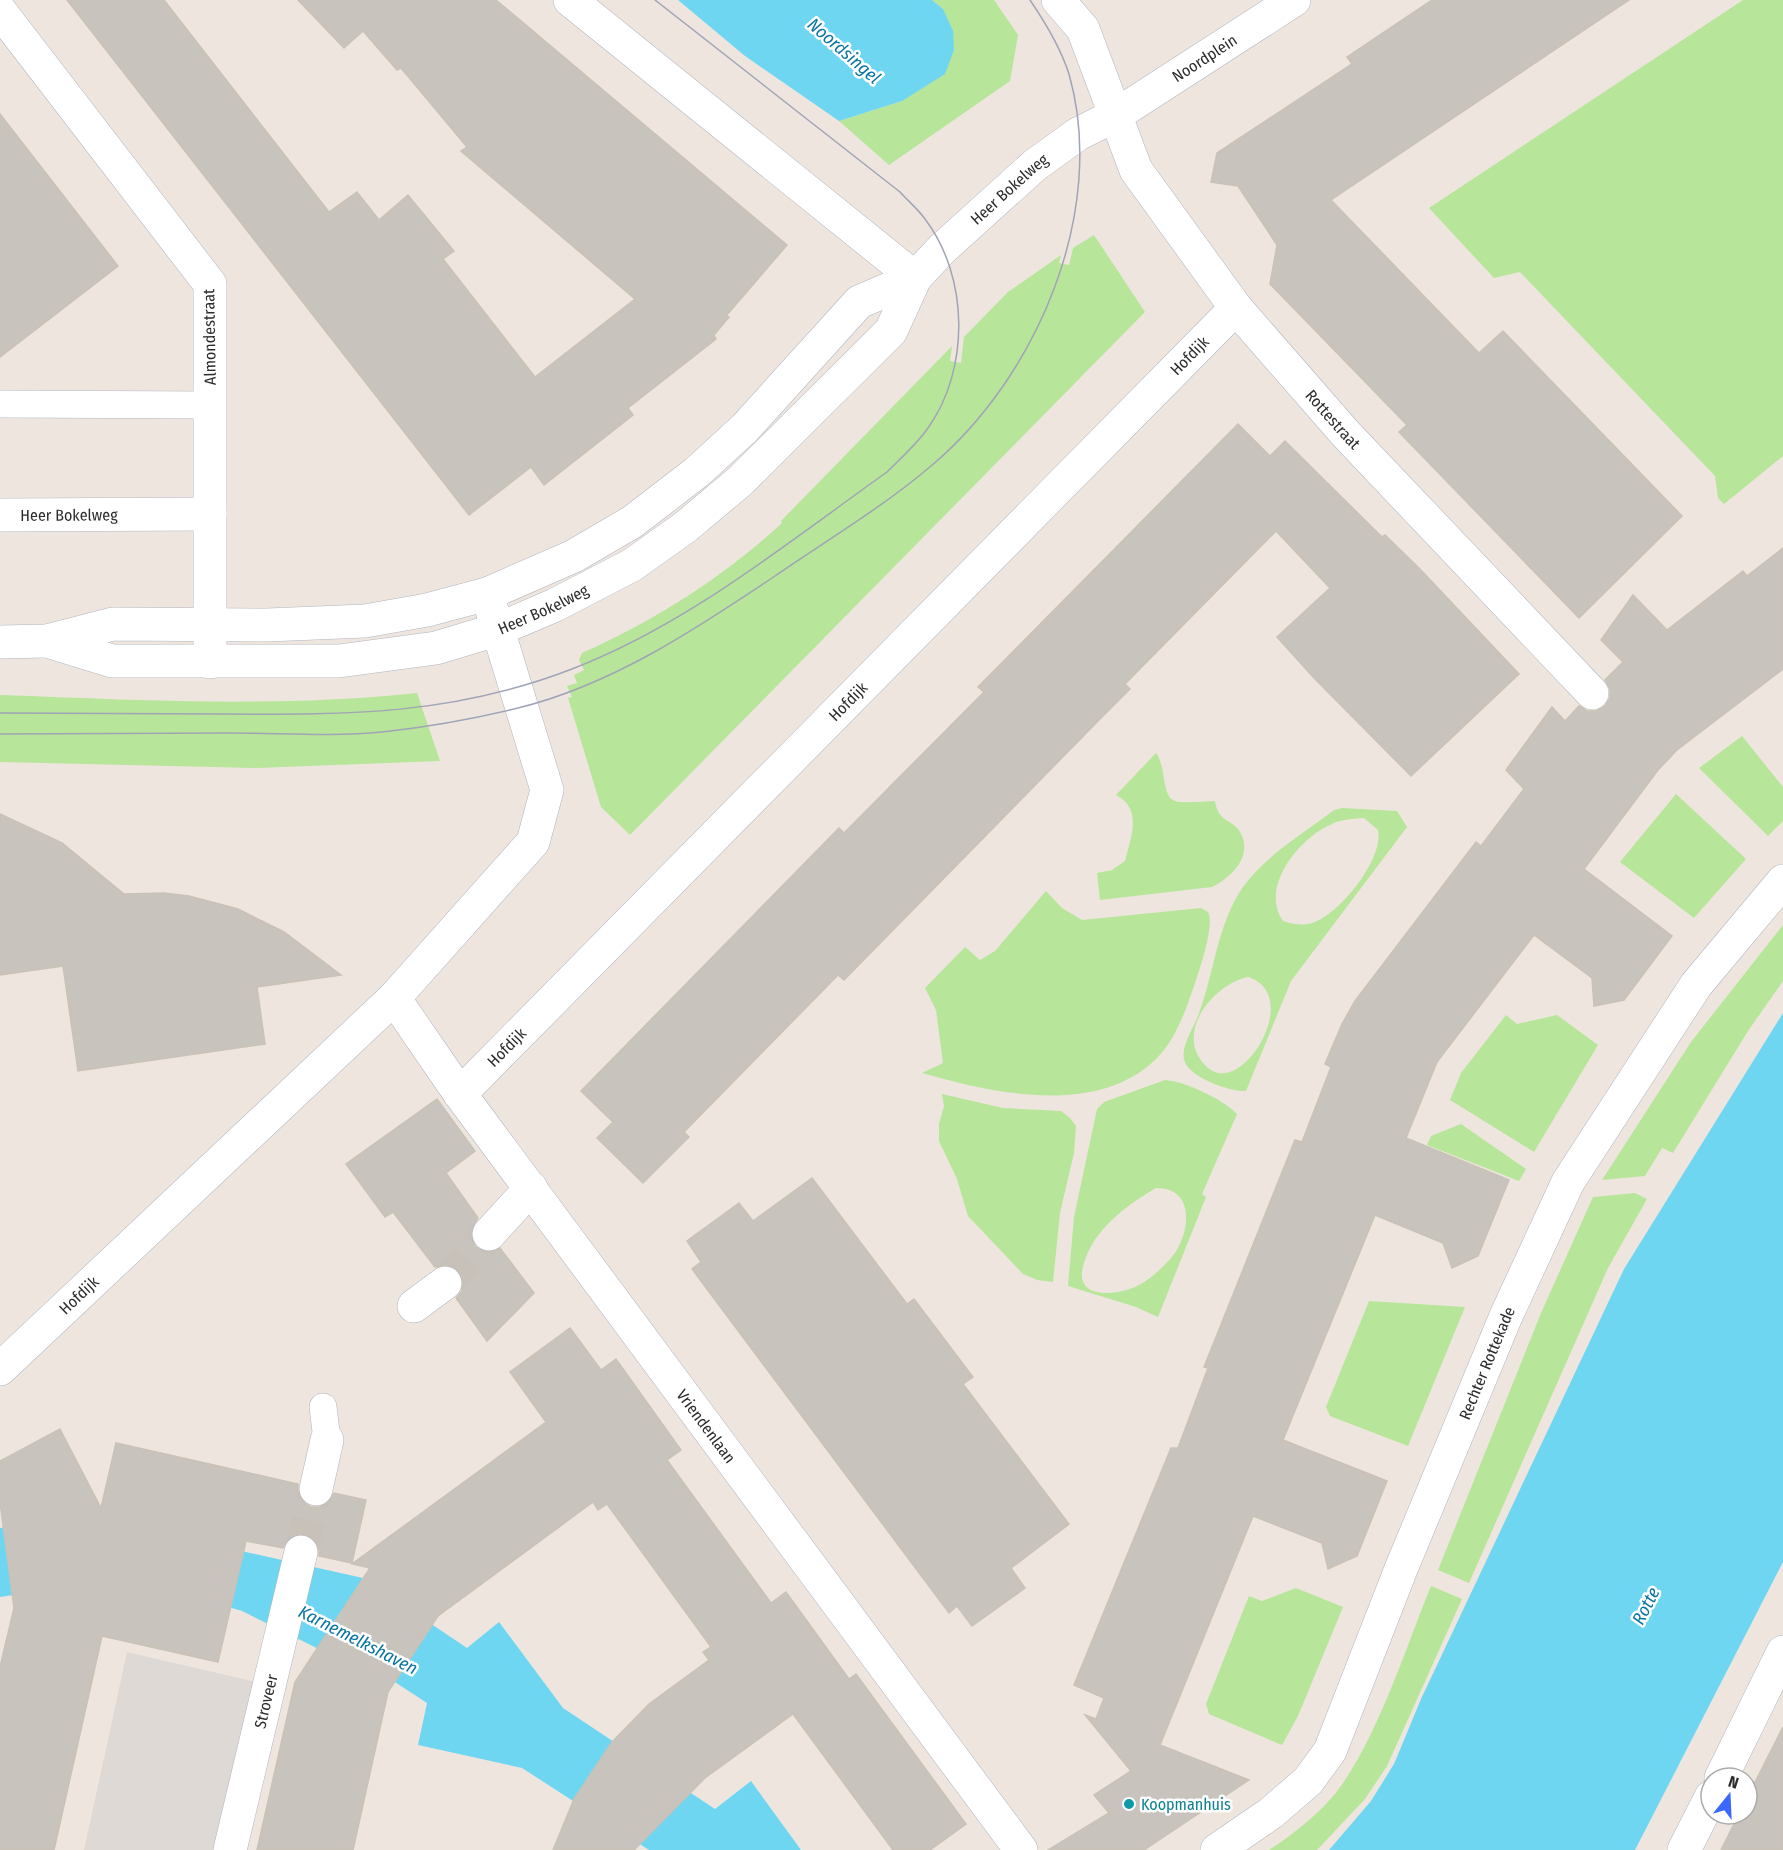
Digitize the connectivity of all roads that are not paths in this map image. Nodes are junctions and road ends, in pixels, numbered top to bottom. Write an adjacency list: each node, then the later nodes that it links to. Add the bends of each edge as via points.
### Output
1 (570, 0): 6 (street)
2 (1058, 0): 5 (street, via 1083,29)
3 (1294, 0): 5 (street, Noordplein)
4 (0, 11): 9 (street, Almondestraat, via 210,284)
5 (1116, 115): 6 (street, Heer Bokelweg, via 1078,134 1035,165); 7 (street, Rottestraat, via 1136,171)
6 (915, 278): 12 (street, Heer Bokelweg, via 859,302 746,428 632,522 574,556); 14 (street, Heer Bokelweg, via 891,331 739,482 632,565)
7 (1236, 308): 18 (street, Rottestraat, via 1346,433); 21 (street, Hofdijk)
8 (0, 404): 9 (lane)
9 (211, 405): 10 (street, Almondestraat)
10 (210, 514): 11 (street, Heer Bokelweg); 13 (street, Almondestraat)
11 (0, 516)
12 (487, 594): 13 (street, Heer Bokelweg, via 365,621); 14 (street, Hofdijk)
13 (210, 625): 15 (street, Heer Bokelweg, via 113,624); 17 (street, Almondestraat)
14 (499, 629): 17 (street, Heer Bokelweg, via 436,648 339,661); 20 (street, Hofdijk, via 547,790 533,842)
15 (47, 641): 16 (street, Heer Bokelweg); 17 (street, Heer Bokelweg, via 112,661)
16 (0, 642)
17 (210, 662)
18 (1592, 693)
19 (1783, 881): 36 (street, Rechter Rottekade, via 1696,984 1568,1182 1501,1327 1330,1751 1308,1781 1272,1813)
20 (394, 998): 21 (street, Vriendenlaan); 26 (street, Hofdijk)
21 (460, 1094): 22 (street, Vriendenlaan)
22 (531, 1188): 23 (street); 35 (street, Vriendenlaan)
23 (489, 1234)
24 (446, 1283): 25 (street)
25 (414, 1306)
26 (0, 1369)
27 (323, 1407): 28 (lane)
28 (327, 1440): 29 (street)
29 (316, 1489)
30 (301, 1552): 34 (street, Stroveer)
31 (1783, 1652): 32 (street)
32 (1727, 1766)
33 (1699, 1821): 37 (street)
34 (230, 1850)
35 (1021, 1850)
36 (1217, 1850)
37 (1684, 1850)

